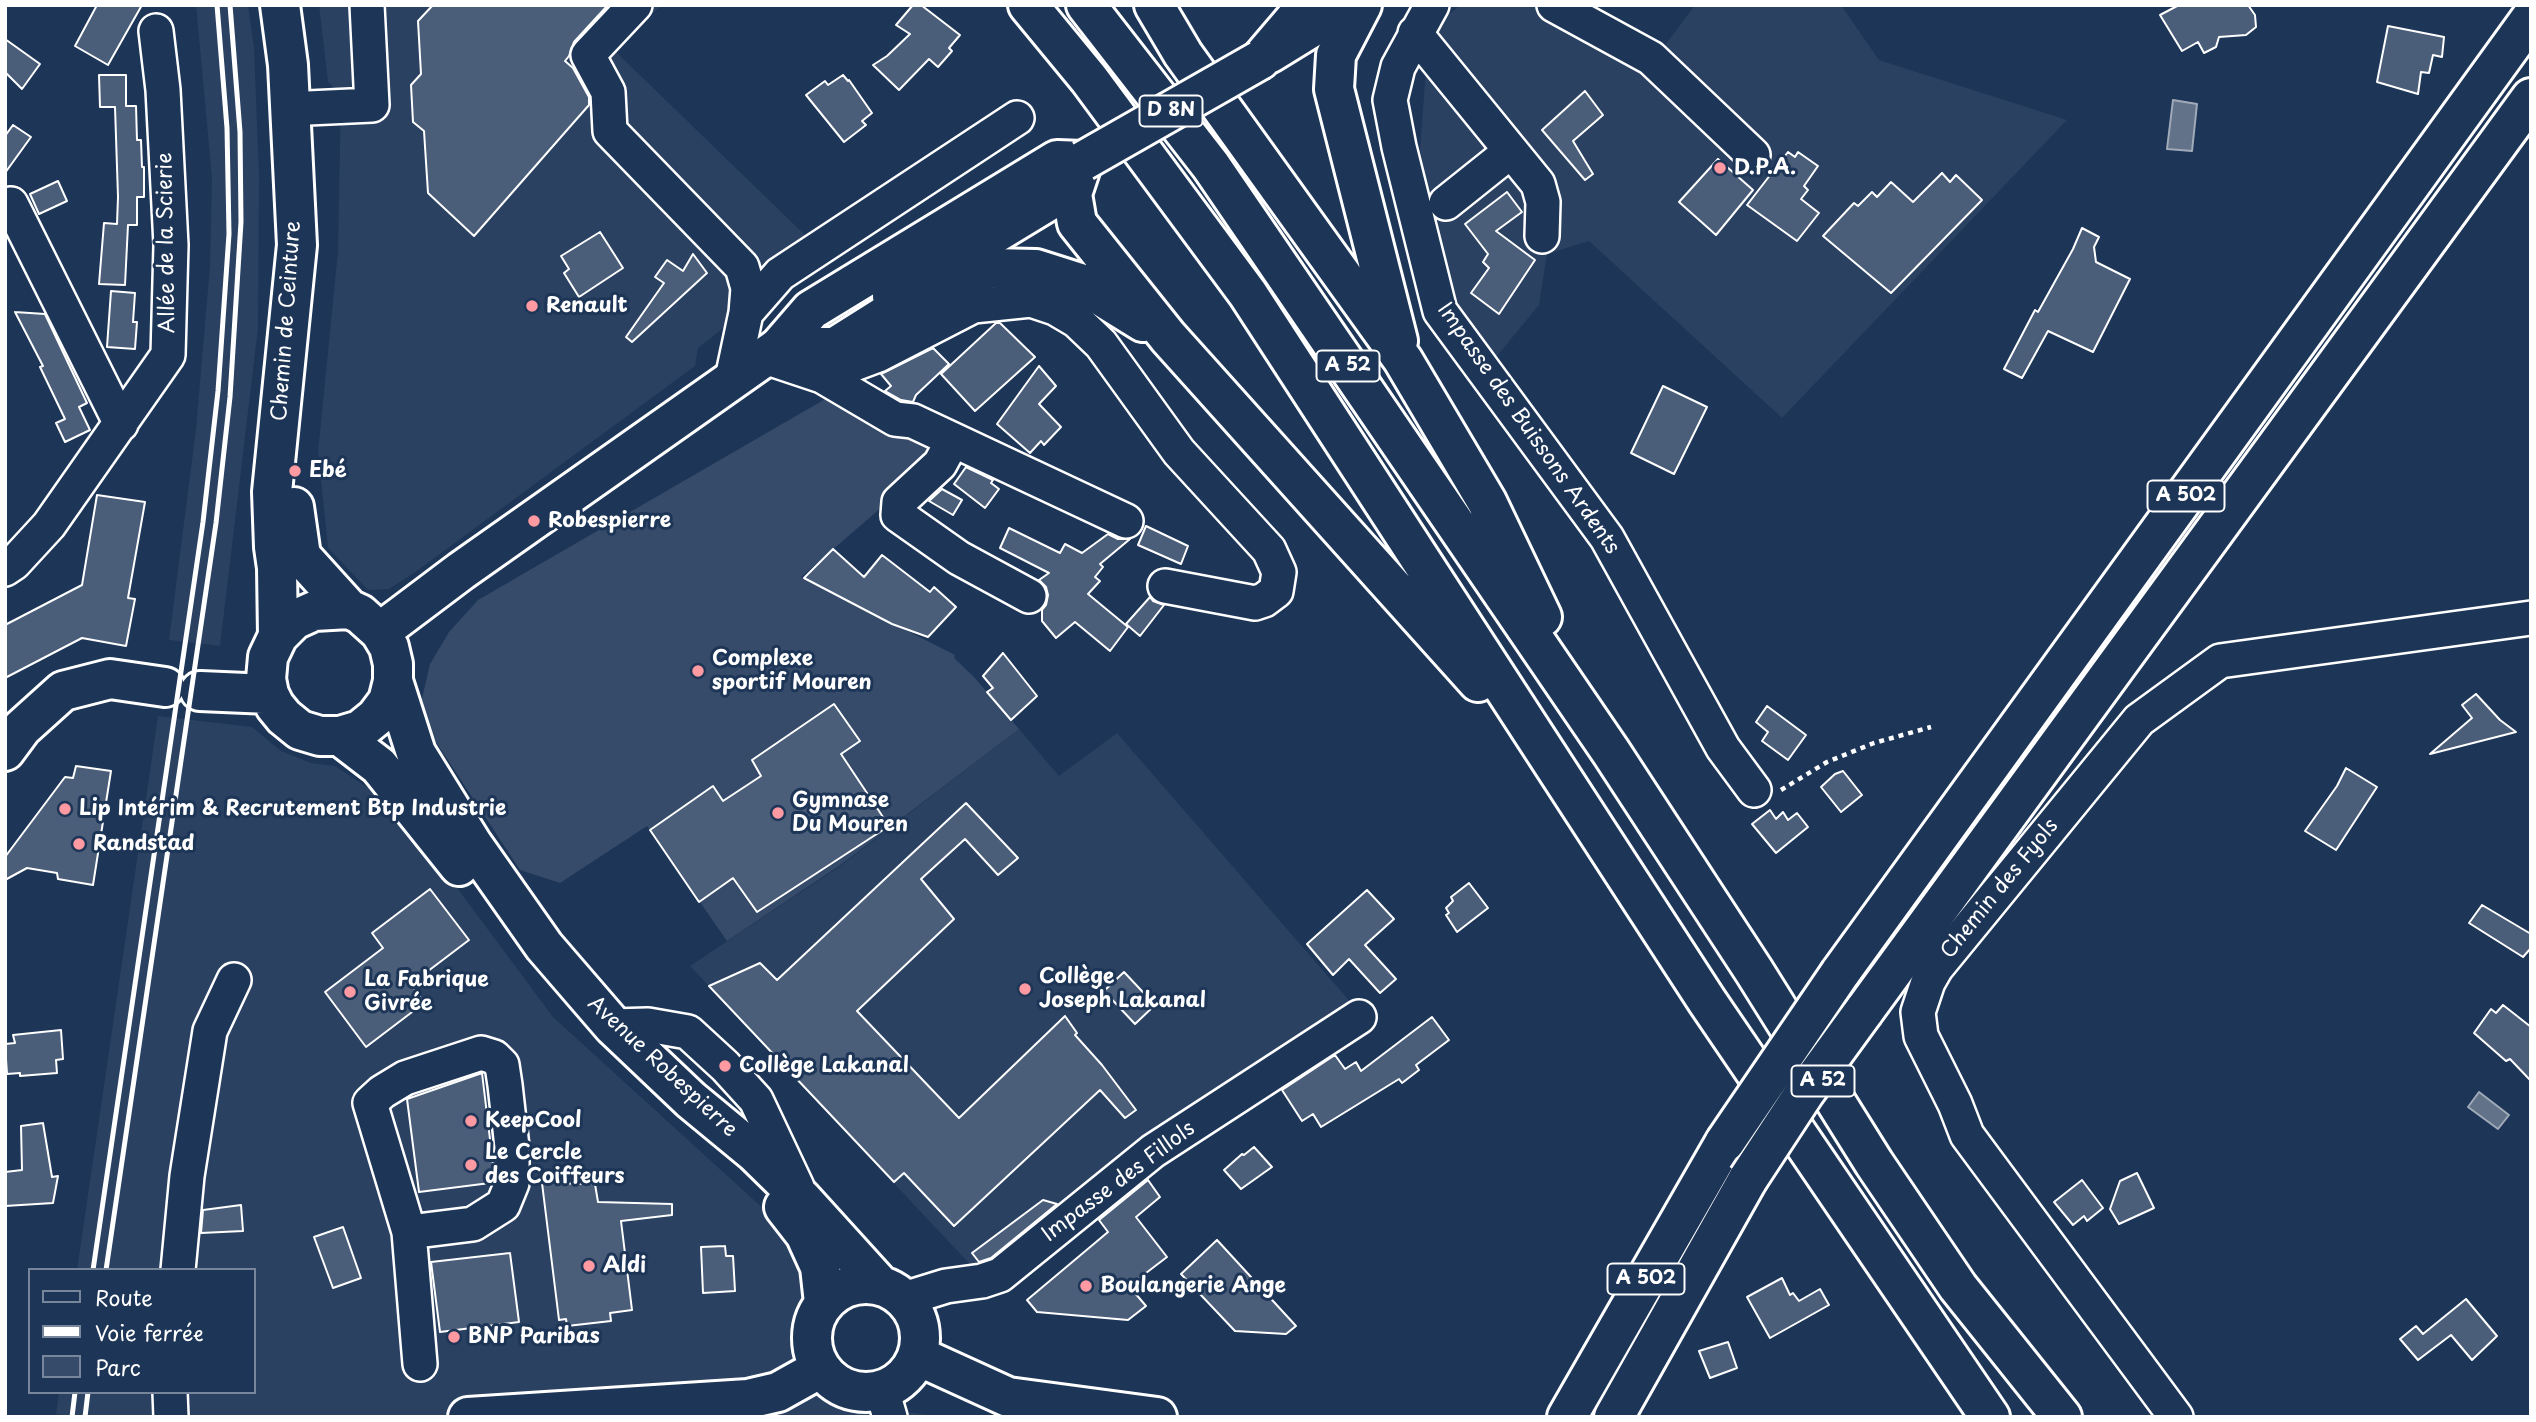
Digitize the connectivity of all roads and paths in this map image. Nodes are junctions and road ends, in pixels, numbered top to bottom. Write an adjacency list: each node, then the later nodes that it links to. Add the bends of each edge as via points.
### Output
1 (280, 5): 40 (main road, Chemin de Ceinture, via 288,65 297,245 272,492)
2 (299, 5): 17 (main road, Chemin de Ceinture)
3 (367, 5): 17 (street, via 372,105)
4 (635, 5): 25 (street, via 588,55 608,92 610,131 742,267 748,288)
5 (1028, 5): 47 (main road, A 52, via 1248,294)
6 (1086, 5): 44 (main road, A 52, via 1211,166)
7 (1154, 5): 28 (main road, via 1198,76)
8 (1307, 5): 15 (main road)
9 (1348, 5): 15 (main road, D 8N)
10 (1362, 5): 28 (main road, via 1336,55 1334,89)
11 (1554, 5): 20 (street, via 1651,58)
12 (2531, 18): 63 (main road, A 502, bridge, via 1840,973 1725,1142)
13 (1424, 19): 19 (street); 48 (street, Impasse des Buissons Ardents, via 1398,67 1390,100 1440,311 1607,538 1723,748)
14 (156, 31): 31 (street, Allée de la Scierie, via 171,245 168,355)
15 (1260, 60): 21 (main road, D 8N, bridge)
16 (2531, 98): 64 (main road, A 502, bridge, via 1805,1092 1748,1179)
17 (308, 108): 37 (main road, Chemin de Ceinture, via 315,245 294,511 301,556)
18 (1017, 118): 25 (street, via 780,274)
19 (1511, 151): 22 (street); 24 (street, via 1538,184 1543,202)
20 (1753, 156)
21 (1083, 162): 26 (main road, via 1072,194 1077,223); 27 (main road, D 8N, via 1065,191 828,334)
22 (1446, 203)
23 (11, 204): 31 (street)
24 (1542, 236)
25 (746, 313): 30 (street)
26 (1168, 337): 27 (main road, via 1080,283 1036,269 991,268 908,301 835,347); 47 (main road)
27 (772, 352): 29 (street); 30 (main road, D 8N)
28 (1403, 360): 44 (main road, via 1487,502)
29 (822, 376): 32 (street, via 895,419 913,421); 35 (street, via 878,355 973,306 1031,300 1077,321 1101,344 1179,452 1269,551 1279,572 1276,591 1255,603)
30 (732, 379): 39 (main road, D 8N)
31 (121, 424): 34 (street, Allée de la Scierie, via 49,525)
32 (953, 440): 33 (street); 36 (street, via 940,464 900,502 898,515 959,558)
33 (1126, 521)
34 (5, 569)
35 (1165, 586)
36 (1028, 596)
37 (349, 608): 39 (main road); 40 (main road, via 314,611 293,620)
38 (2531, 618): 67 (street, Chemin des Fyols, via 2220,661 2139,720 1928,982 1918,1012 1921,1036 1967,1135)
39 (380, 632): 41 (main road, via 389,647)
40 (278, 636): 42 (main road, via 268,657)
41 (393, 681): 45 (main road, via 388,701 376,718 360,730); 53 (main road, Avenue Robespierre, via 416,753 440,796 544,947 613,1027 754,1152)
42 (269, 694): 45 (main road, via 284,717 300,730); 46 (main road, via 110,679 63,691 22,727)
43 (1931, 727): 48 (path, via 1827,762 1769,796)
44 (1600, 735): 66 (main road, A 52, via 1958,1287)
45 (340, 736): 54 (main road, Avenue Robespierre, via 379,766 565,1003 632,1079 788,1210 806,1234 820,1267)
46 (5, 751)
47 (1558, 771): 65 (main road, A 52, via 1707,1001)
48 (1754, 790)
49 (234, 980): 52 (street, via 210,1031 187,1176)
50 (1360, 1017): 53 (street, Impasse des Fillols, via 1153,1151 1000,1275 982,1282 978,1294 946,1286)
51 (409, 1232): 51 (street, via 473,1224 503,1205 512,1183 512,1147 502,1065 494,1057 481,1053 405,1078 370,1103); 56 (street)
52 (178, 1268)
53 (892, 1292): 54 (main road, via 864,1283 849,1286); 55 (main road, via 916,1316)
54 (824, 1303): 57 (main road, via 811,1342)
55 (918, 1356): 59 (main road); 62 (main road, via 1008,1397)
56 (420, 1364)
57 (821, 1368): 59 (main road, via 830,1379); 61 (main road, via 778,1392 748,1399)
58 (170, 1394): 60 (street)
59 (886, 1403)
60 (171, 1417)
61 (468, 1417)
62 (1157, 1417)
63 (1567, 1417)
64 (1614, 1417)
65 (1990, 1417)
66 (2062, 1417)
67 (2176, 1417)

